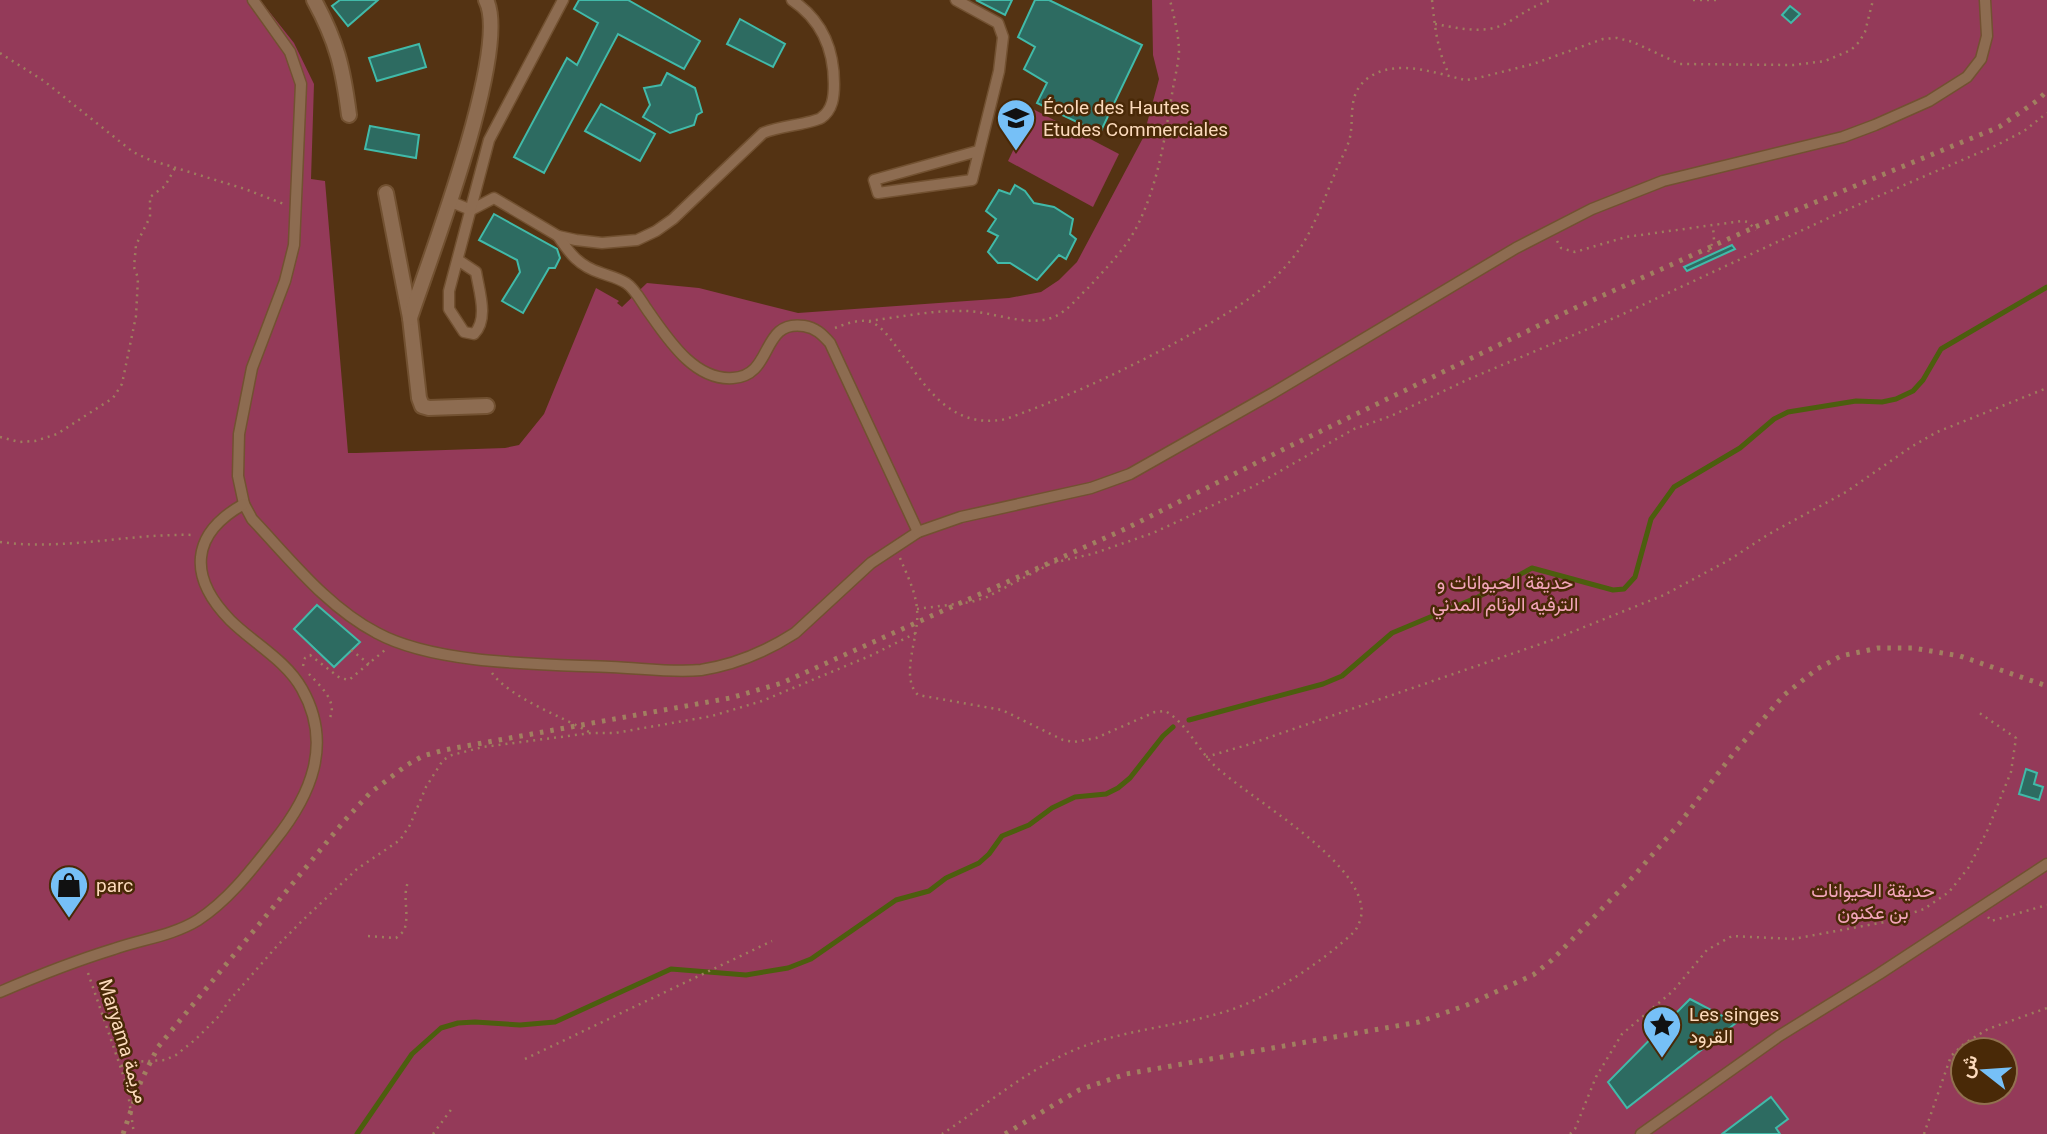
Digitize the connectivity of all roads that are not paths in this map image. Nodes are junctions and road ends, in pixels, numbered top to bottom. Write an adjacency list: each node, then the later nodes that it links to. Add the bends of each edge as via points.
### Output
1 (253, 0): 17 (lane, via 290,52 301,84 294,245 244,398 238,476)
2 (314, 0): 8 (street, via 338,50)
3 (486, 0): 11 (street, via 492,23 484,89)
4 (563, 0): 12 (lane, via 489,139)
5 (792, 0): 13 (lane, via 817,23 834,62 834,97 821,119 764,133 673,219 646,236 602,243)
6 (956, 0): 9 (lane, via 998,23 1003,37)
7 (1985, 0): 18 (lane, via 1987,36 1981,59 1967,77 1929,100 1832,140 1637,189 1547,230 1130,474)
8 (349, 115)
9 (978, 151): 9 (lane, via 874,180 878,193 972,180)
10 (386, 193): 15 (street)
11 (449, 201): 12 (lane); 15 (street)
12 (471, 210): 13 (lane, via 494,198); 14 (lane)
13 (558, 236): 18 (lane, via 570,256 584,267 627,284 682,355 709,374 734,379 753,371 773,337 786,327 802,326 823,334)
14 (458, 260): 14 (lane, via 477,272 482,317 481,328 474,334 464,332 449,309)
15 (410, 318): 16 (street, via 422,406)
16 (487, 406)
17 (244, 504): 18 (lane, via 252,519 333,602 366,628 395,641 504,662 668,670 700,670 744,659 794,633 844,586); 20 (lane, via 208,535 199,561 204,580 229,619 302,687 313,714 316,742 308,791 295,816 215,907 181,929 79,960)
18 (918, 531)
19 (2047, 864): 21 (lane, via 1779,1036)
20 (0, 992)
21 (1641, 1134)

